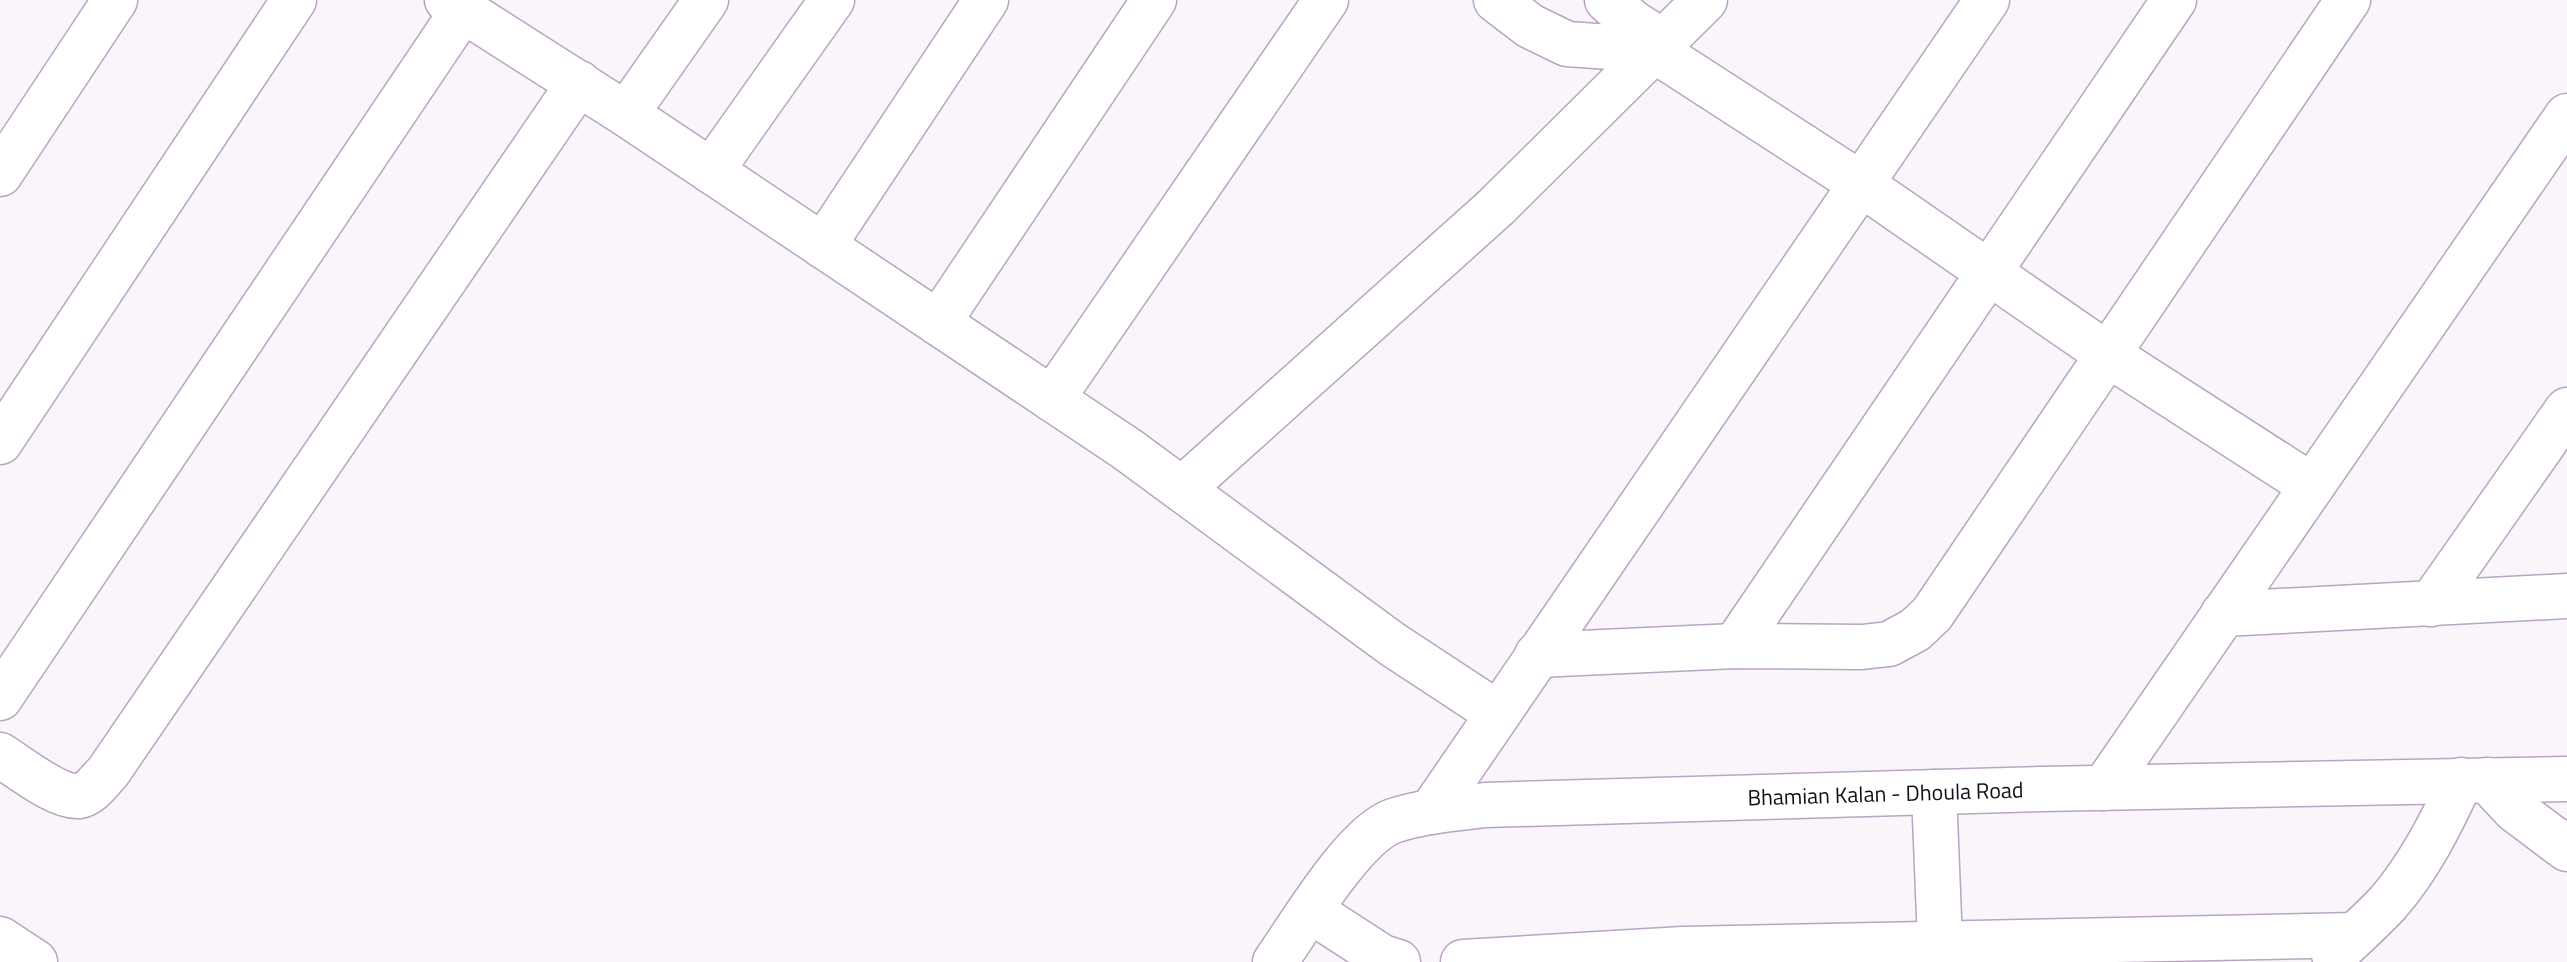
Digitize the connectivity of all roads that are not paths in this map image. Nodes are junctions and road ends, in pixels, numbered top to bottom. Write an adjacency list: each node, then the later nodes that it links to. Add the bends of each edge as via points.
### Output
1 (115, 0): 20 (street)
2 (294, 0): 28 (street)
3 (706, 0): 17 (street)
4 (832, 0): 19 (street)
5 (986, 0): 22 (street)
6 (1154, 0): 24 (street)
7 (1326, 0): 26 (street)
8 (1496, 0): 15 (street, via 1530,26 1567,44)
9 (1607, 0): 15 (street)
10 (1705, 0): 15 (street)
11 (1987, 0): 21 (street)
12 (2174, 0): 23 (street)
13 (2348, 0): 25 (street)
14 (455, 5): 16 (street); 36 (street)
15 (1658, 46): 21 (street); 30 (street, via 1496,207)
16 (579, 83): 17 (street); 38 (street, via 108,772 89,792 77,796 43,783)
17 (626, 114): 19 (street)
18 (2567, 116): 29 (street)
19 (711, 171): 22 (street)
20 (0, 174)
21 (1861, 184): 23 (street); 35 (street)
22 (823, 246): 24 (street)
23 (1988, 273): 25 (street); 34 (street)
24 (938, 323): 26 (street)
25 (2107, 354): 29 (street); 34 (street, via 1932,614 1915,630 1889,644 1862,647)
26 (1052, 399): 30 (street)
27 (2567, 410): 32 (street)
28 (0, 442)
29 (2312, 486): 33 (street)
30 (1182, 489): 37 (street, via 1392,644)
31 (2567, 596): 32 (street)
32 (2431, 604): 33 (street)
33 (2223, 614): 41 (street)
34 (1735, 646): 35 (street)
35 (1537, 655): 37 (street)
36 (0, 698)
37 (1497, 713): 43 (street)
38 (0, 755)
39 (2567, 779): 40 (street, Bhamian Kalan - Dhoula Road)
40 (2474, 780): 41 (street, Bhamian Kalan - Dhoula Road); 44 (street); 47 (street, via 2387,904)
41 (2104, 788): 42 (street, Bhamian Kalan - Dhoula Road)
42 (1934, 792): 43 (street, Bhamian Kalan - Dhoula Road, via 1485,805); 49 (street)
43 (1431, 812): 45 (street, Bhamian Kalan - Dhoula Road, via 1392,821 1368,834)
44 (2567, 849)
45 (1311, 911): 53 (street, Bhamian Kalan - Dhoula Road); 54 (street)
46 (0, 939): 52 (street)
47 (2341, 948): 48 (street)
48 (2122, 951): 49 (street)
49 (1934, 953): 50 (street)
50 (1770, 954): 51 (street)
51 (1615, 957): 55 (street)
52 (35, 962)
53 (1275, 962)
54 (1398, 962)
55 (1463, 962)

